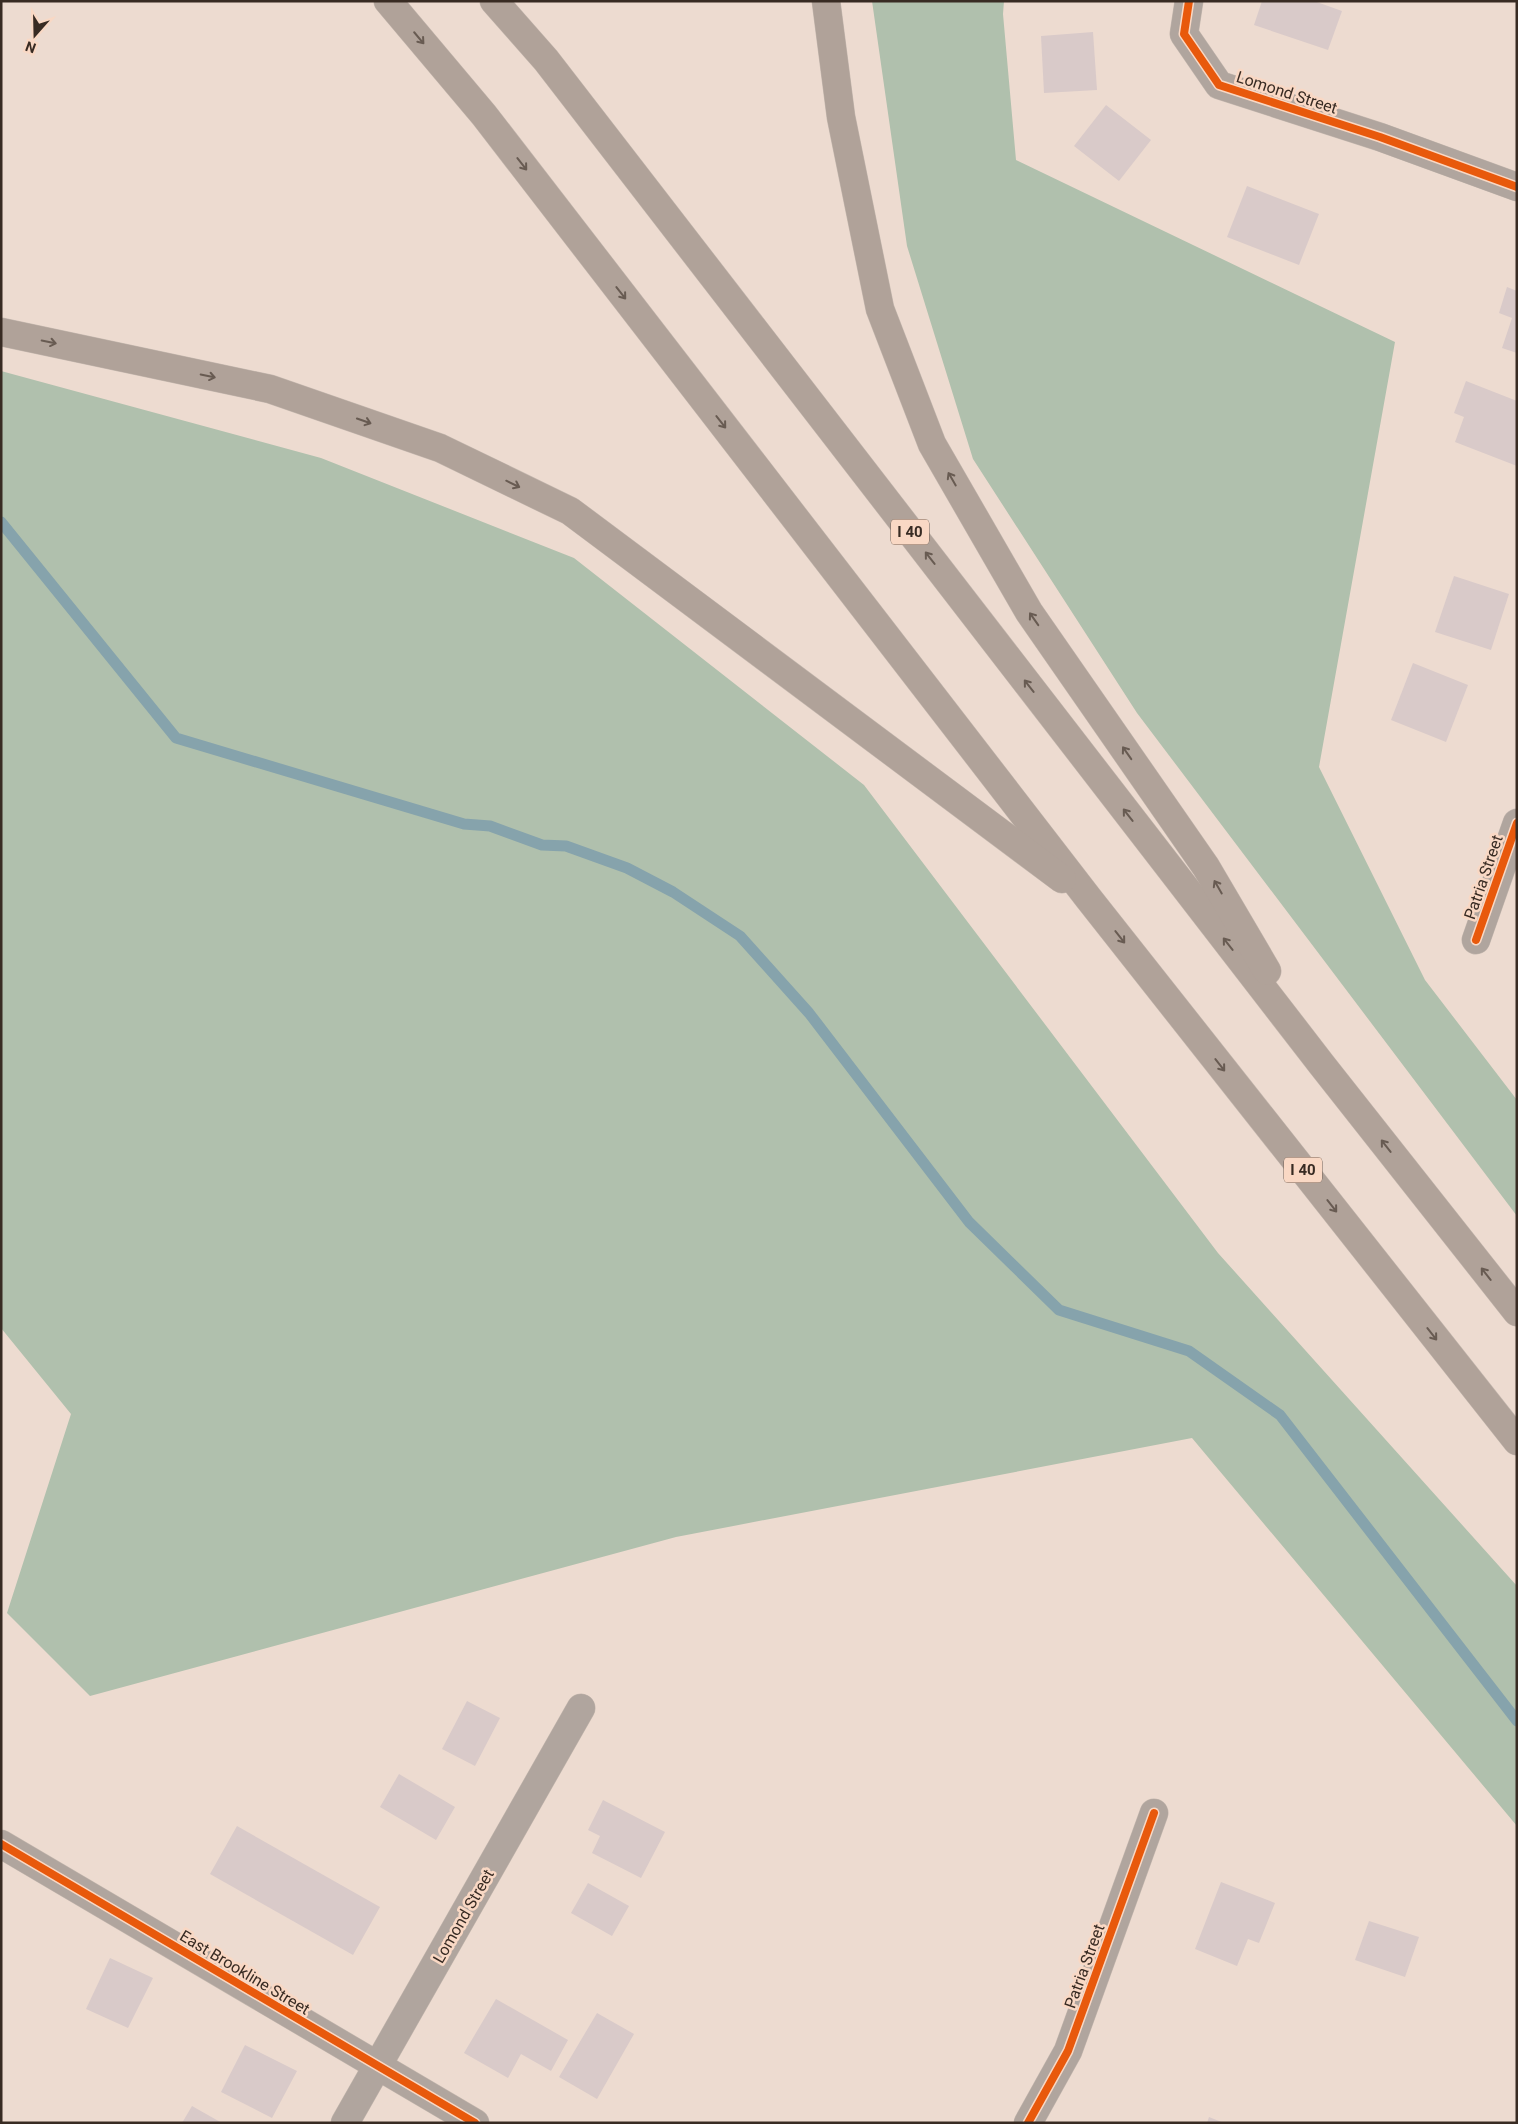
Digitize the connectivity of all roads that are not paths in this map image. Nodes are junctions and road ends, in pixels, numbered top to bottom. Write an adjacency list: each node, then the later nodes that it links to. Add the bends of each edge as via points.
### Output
1 (388, 1): 8 (highway, I 40, one-way to 8, via 484,115)
2 (494, 1): 10 (highway, I 40, one-way to 2, via 546,60)
3 (826, 1): 10 (highway, one-way to 3, via 1206,867 1030,612 932,444 880,309 841,118)
4 (1189, 1): 5 (street, Lomond Street, via 1184,34 1219,85 1380,137)
5 (1517, 187)
6 (1, 332): 8 (highway, one-way to 8, via 270,389 440,448 570,511)
7 (1517, 823): 9 (street, Patria Street)
8 (1089, 899): 12 (highway, I 40, one-way to 12)
9 (1476, 940)
10 (1322, 1066): 11 (highway, I 40, one-way to 10)
11 (1517, 1312)
12 (1517, 1441)
13 (581, 1708): 16 (street, Lomond Street)
14 (1154, 1813): 19 (street, Patria Street, via 1068,2051)
15 (1, 1844): 16 (street, East Brookline Street)
16 (378, 2066): 17 (street, Lomond Street); 18 (street, East Brookline Street)
17 (345, 2123)
18 (475, 2123)
19 (1028, 2123)

